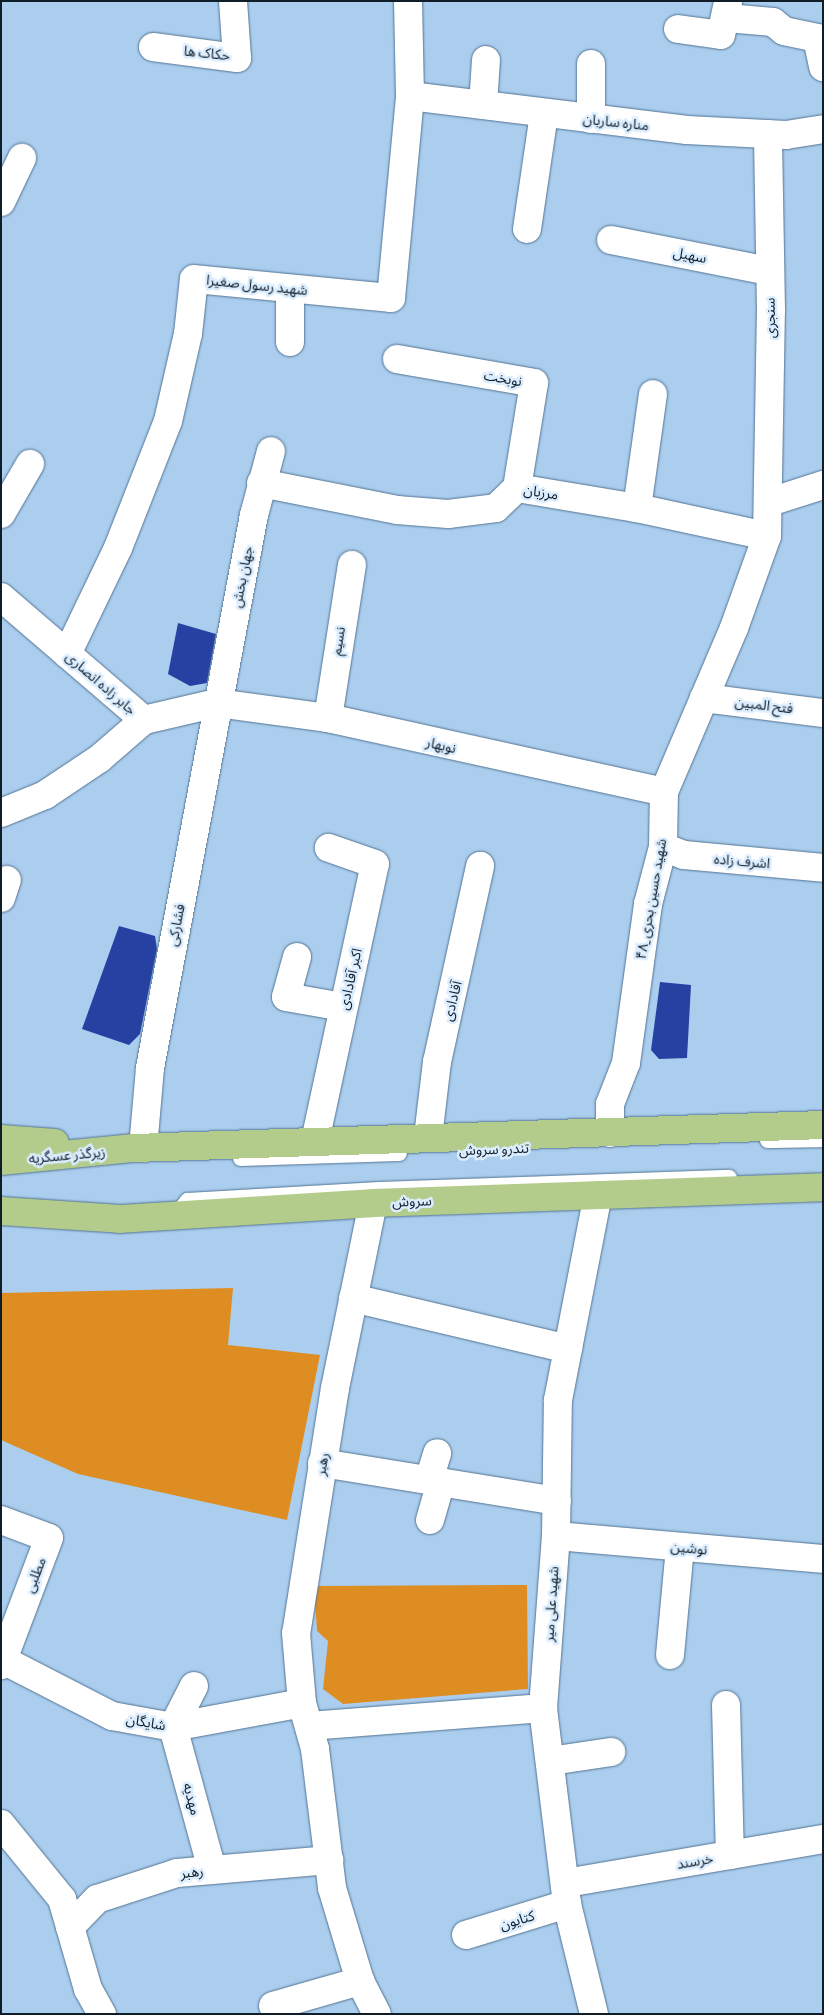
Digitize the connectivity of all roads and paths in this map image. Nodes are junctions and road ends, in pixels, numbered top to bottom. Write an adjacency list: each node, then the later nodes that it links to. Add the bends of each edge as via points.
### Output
1 (233, 1): 5 (street, حکاک ها, via 237,58)
2 (408, 1): 9 (street, شهید رسول صغیرا)
3 (728, 9): 4 (street, via 721,35); 8 (street, via 773,22 784,31 817,38)
4 (678, 29)
5 (153, 47)
6 (486, 60): 10 (street)
7 (592, 64): 12 (street)
8 (823, 67)
9 (410, 96): 10 (street, مناره ساربان); 20 (street, شهید رسول صغیرا, via 391,298)
10 (483, 105): 11 (street, مناره ساربان)
11 (544, 114): 12 (street, مناره ساربان); 17 (street)
12 (591, 119): 14 (street, مناره ساربان)
13 (823, 129): 14 (street, مناره ساربان)
14 (768, 134): 19 (street, سنجری)
15 (22, 158): 16 (street)
16 (1, 202)
17 (526, 228)
18 (611, 240): 19 (street, سهیل)
19 (769, 270): 29 (street, سنجری)
20 (290, 289): 21 (street); 35 (street, شهید رسول صغیرا, via 194,279 188,334 168,421 118,548)
21 (290, 342)
22 (397, 359): 28 (street, نوبخت, via 534,383)
23 (652, 394): 30 (street)
24 (271, 451): 26 (street, جهان بخش)
25 (30, 464): 31 (street)
26 (261, 483): 28 (street, مرزبان, via 397,510 448,514 496,508); 37 (street, جهان بخش)
27 (823, 485): 29 (street)
28 (516, 488): 30 (street, مرزبان)
29 (770, 502): 32 (street, ۴۸_شهید حسین بحری)
30 (637, 508): 32 (street, مرزبان)
31 (1, 514)
32 (767, 536): 36 (street, ۴۸_شهید حسین بحری)
33 (352, 565): 39 (street, نسیم)
34 (6, 609): 35 (street, جابر زاده انصاری)
35 (67, 654): 40 (street, جابر زاده انصاری)
36 (704, 698): 38 (street, فتح المبین); 41 (street, ۴۸_شهید حسین بحری)
37 (217, 703): 39 (street, نوبهار); 40 (street, جابر زاده انصاری); 55 (street, فشارکی, via 150,1068)
38 (823, 713)
39 (328, 718): 41 (street, نوبهار)
40 (144, 720): 42 (street, via 99,759 44,795)
41 (664, 792): 43 (street, ۴۸_شهید حسین بحری)
42 (1, 813)
43 (663, 846): 46 (street, اشرف زاده, via 684,855); 50 (street, ۴۸_شهید حسین بحری, via 648,904 626,1063 610,1104)
44 (329, 848): 48 (street, اکبر آقادادی, via 375,864)
45 (480, 866): 51 (street, آقادادی, via 437,1062)
46 (823, 868)
47 (297, 957): 48 (street, via 286,997)
48 (343, 1007): 54 (street, اکبر آقادادی)
49 (823, 1125): 50 (main road)
50 (610, 1133): 51 (main road)
51 (428, 1137): 54 (main road)
52 (1, 1139): 55 (main road)
53 (823, 1139): 55 (lane, تندرو سروش, via 185,1159)
54 (315, 1142): 55 (main road)
55 (148, 1148): 56 (main road, زیرگذر عسگریه)
56 (1, 1161)
57 (823, 1174): 62 (lane, via 379,1189 187,1200)
58 (823, 1186): 59 (main road, سروش)
59 (598, 1194): 60 (main road, سروش); 66 (street, شهید علی میر)
60 (373, 1203): 62 (main road, سروش); 65 (street, رهبر)
61 (1, 1211): 63 (main road, سروش)
62 (174, 1216): 63 (main road, سروش)
63 (120, 1219): 64 (main road)
64 (1, 1223)
65 (353, 1298): 66 (street); 68 (street, رهبر)
66 (568, 1349): 70 (street, شهید علی میر, via 558,1400)
67 (437, 1453): 69 (street)
68 (322, 1463): 69 (street); 81 (street, رهبر, via 296,1633)
69 (435, 1481): 70 (street); 72 (street)
70 (557, 1501): 73 (street, شهید علی میر)
71 (1, 1520): 77 (street, مطلبی, via 49,1538)
72 (430, 1520)
73 (556, 1536): 74 (street, نوشین); 80 (street, شهید علی میر)
74 (680, 1547): 75 (street, نوشین); 76 (street)
75 (823, 1559)
76 (670, 1655)
77 (2, 1661): 82 (street, شایگان, via 112,1716)
78 (194, 1686): 82 (street)
79 (726, 1705): 87 (street)
80 (543, 1708): 81 (street); 84 (street, شهید علی میر)
81 (305, 1715): 82 (street, شایگان); 88 (street, رهبر, via 315,1749)
82 (173, 1727): 89 (street, مهدیه)
83 (610, 1752): 84 (street)
84 (550, 1761): 90 (street, شهید علی میر)
85 (1, 1824): 91 (street, via 62,1899)
86 (823, 1839): 87 (street, خرسند)
87 (730, 1855): 90 (street, خرسند)
88 (329, 1860): 89 (street, رهبر); 93 (street, رهبر, via 332,1888)
89 (212, 1870): 91 (street, رهبر, via 177,1873 97,1899)
90 (567, 1893): 92 (street, کتایون); 97 (street, شهید علی میر)
91 (70, 1927): 95 (street, via 88,1989)
92 (466, 1935)
93 (360, 1981): 94 (street); 96 (street, رهبر)
94 (273, 2006)
95 (102, 2014)
96 (377, 2014)
97 (594, 2014)

